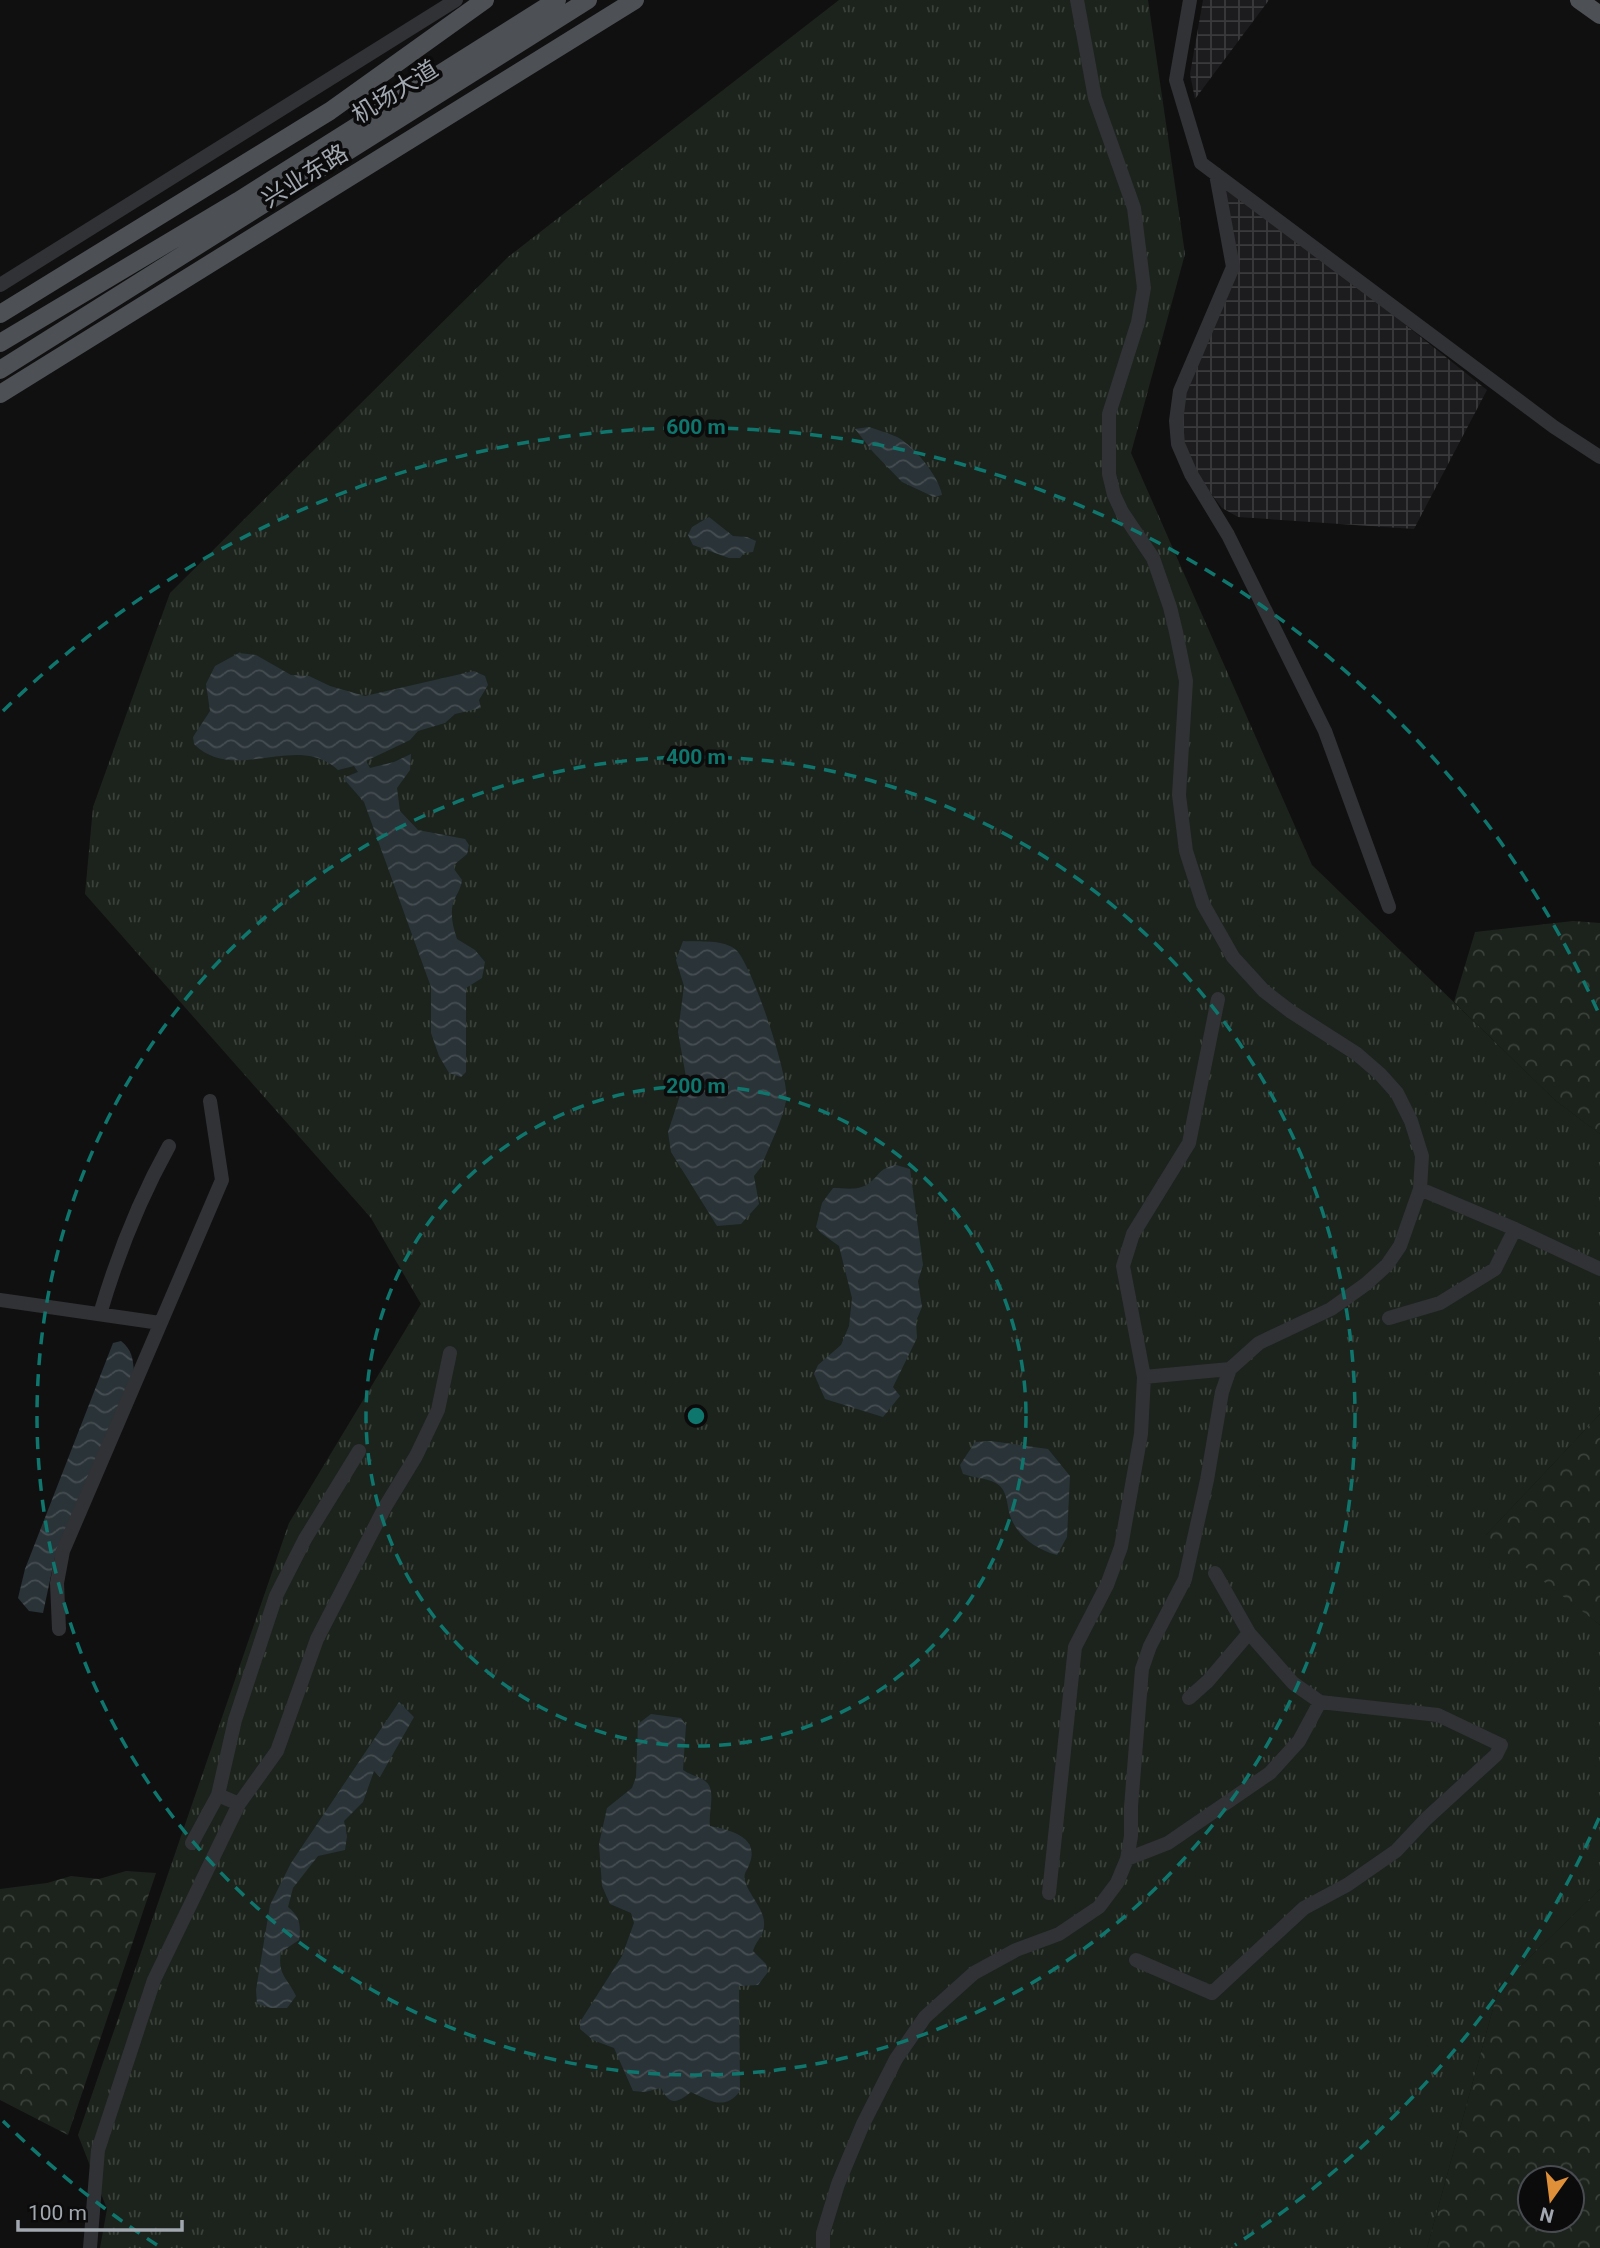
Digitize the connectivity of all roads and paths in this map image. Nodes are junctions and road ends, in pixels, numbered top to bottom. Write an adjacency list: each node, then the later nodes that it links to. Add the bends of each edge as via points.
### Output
1 (456, 0): 11 (street)
2 (485, 0): 12 (main road, via 330,111)
3 (557, 0): 13 (main road, 兴业东路, via 238,201)
4 (588, 0): 14 (main road, 机场大道)
5 (635, 0): 15 (main road, 兴业东路)
6 (1077, 0): 21 (street, via 1095,98 1133,208 1144,288 1109,414 1109,474 1122,512 1153,558 1170,607 1186,681 1180,795 1186,851 1203,904 1233,957 1264,991 1357,1054 1397,1093 1422,1156)
7 (1190, 0): 10 (street, via 1176,80 1201,163)
8 (1580, 0): 9 (main road)
9 (1600, 15)
10 (1216, 174): 16 (street); 17 (street, via 1234,267 1180,391 1175,421 1178,444 1325,731)
11 (0, 285)
12 (0, 314)
13 (0, 343)
14 (0, 370)
15 (0, 394)
16 (1600, 457)
17 (1388, 907)
18 (1218, 999): 30 (street, via 1189,1143 1133,1234 1123,1266)
19 (210, 1101): 27 (street, via 222,1180)
20 (169, 1146): 25 (street, via 116,1259)
21 (1420, 1189): 22 (street); 29 (street, via 1400,1247 1387,1265 1331,1309 1259,1343)
22 (1515, 1229): 23 (street); 26 (street, via 1495,1269 1440,1303)
23 (1600, 1269)
24 (0, 1300): 25 (street)
25 (100, 1314): 27 (street)
26 (1389, 1318)
27 (160, 1323): 33 (street, via 63,1551 57,1583)
28 (450, 1353): 38 (street, via 438,1410 317,1639 278,1751)
29 (1230, 1369): 30 (street); 40 (street, via 1185,1579 1142,1669)
30 (1143, 1377): 41 (street, via 1142,1434 1121,1547 1075,1647)
31 (359, 1451): 37 (street, via 276,1596 235,1720)
32 (1215, 1573): 34 (street)
33 (59, 1629)
34 (1249, 1633): 35 (street); 36 (street, via 1293,1683)
35 (1188, 1698)
36 (1320, 1702): 40 (street, via 1299,1741 1270,1773 1168,1843); 42 (street, via 1438,1715 1501,1745 1396,1851 1304,1908 1212,1993)
37 (218, 1795): 38 (street); 39 (street)
38 (239, 1804): 43 (street, via 154,1980 98,2150)
39 (192, 1843)
40 (1128, 1858): 44 (street, via 1099,1908 1059,1934 974,1973 925,2017 896,2059 863,2124 838,2184 823,2232)
41 (1049, 1893)
42 (1136, 1960)
43 (90, 2248)
44 (823, 2248)

